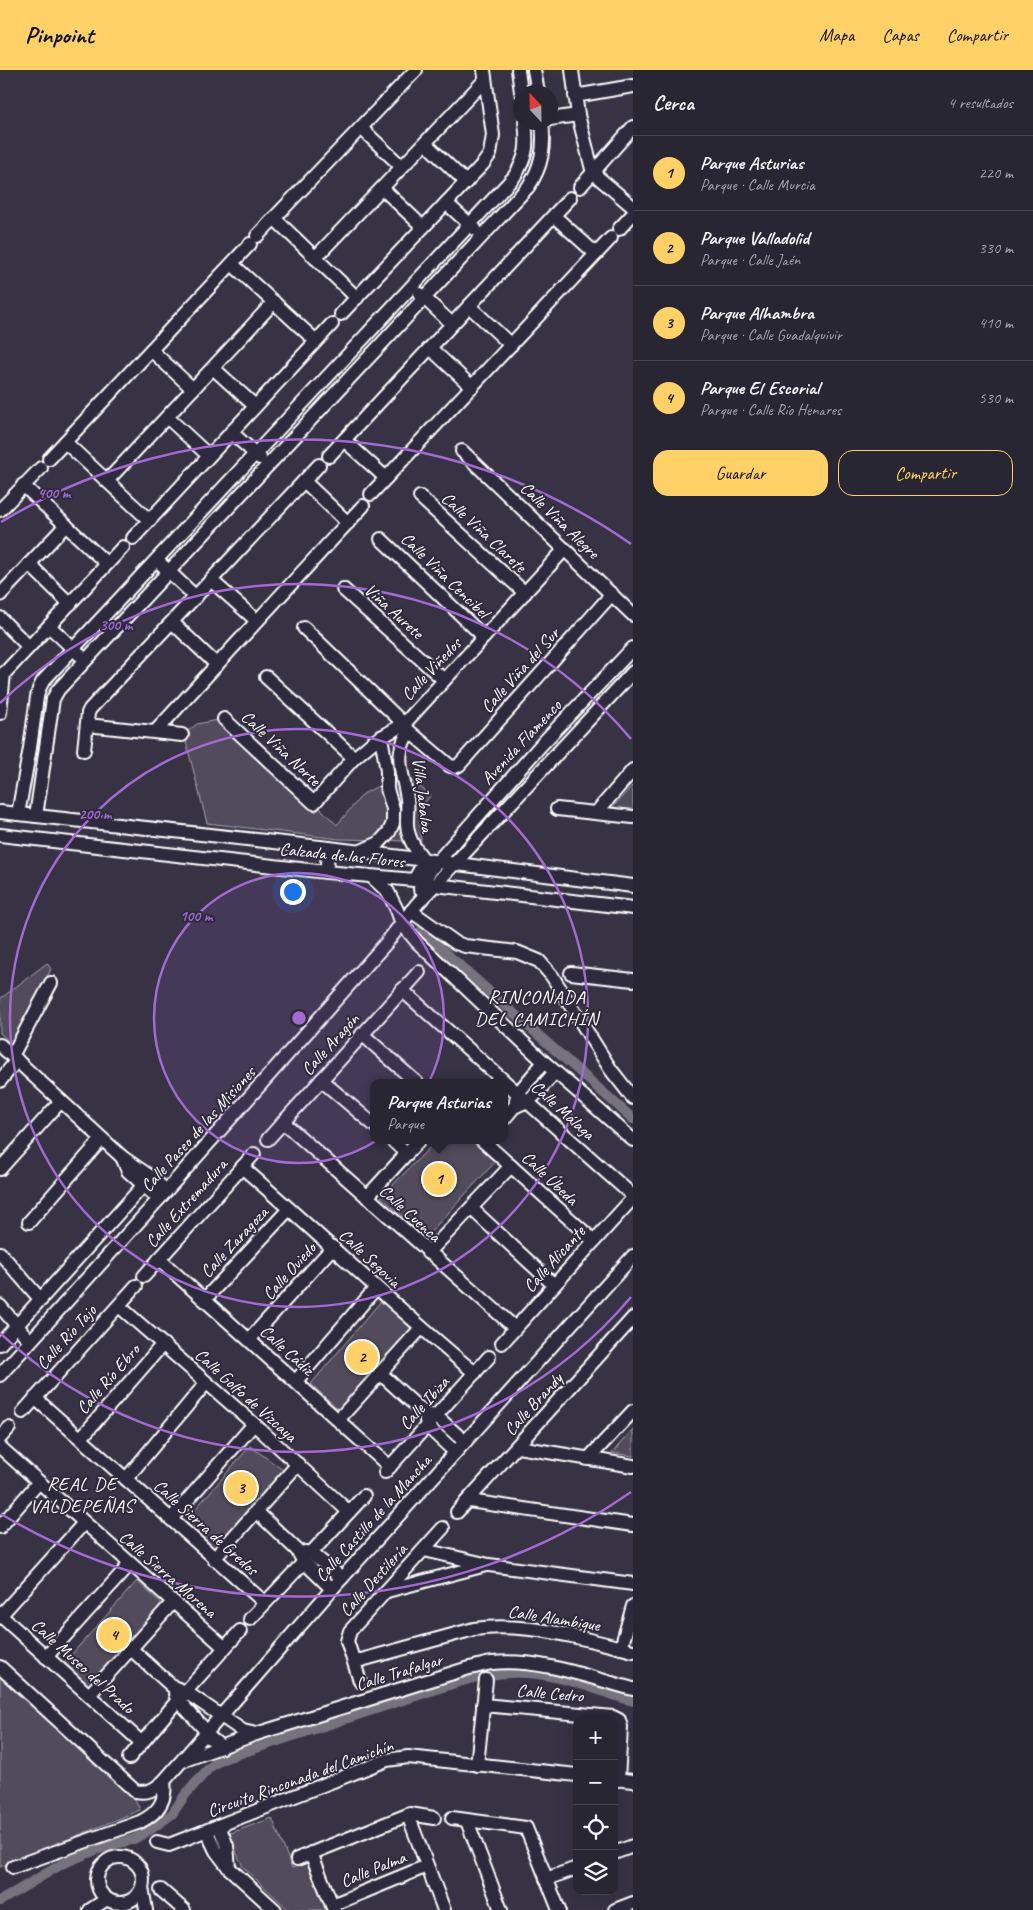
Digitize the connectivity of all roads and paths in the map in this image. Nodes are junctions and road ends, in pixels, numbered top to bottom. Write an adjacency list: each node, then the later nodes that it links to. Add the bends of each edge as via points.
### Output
1 (416, 70): 13 (street)
2 (518, 70): 6 (street)
3 (534, 70): 7 (street)
4 (572, 70): 9 (street)
5 (485, 75): 16 (street); 19 (street, via 492,146 483,164)
6 (520, 85)
7 (537, 85)
8 (633, 86): 9 (street)
9 (575, 96): 10 (street)
10 (578, 115): 11 (street); 18 (street)
11 (558, 118)
12 (633, 127): 18 (street)
13 (361, 128): 17 (street); 27 (street)
14 (527, 130): 28 (street, via 523,164)
15 (543, 130): 30 (street, via 544,148 536,176)
16 (425, 143): 17 (street); 19 (street)
17 (402, 167): 21 (street)
18 (593, 172): 20 (street); 24 (street)
19 (466, 182): 23 (street)
20 (580, 187)
21 (382, 188): 29 (street); 32 (street)
22 (570, 198): 26 (street)
23 (446, 203): 28 (street); 29 (street)
24 (633, 207)
25 (633, 214): 31 (street)
26 (554, 216): 31 (street); 38 (street)
27 (274, 218): 32 (street); 33 (street)
28 (470, 225): 30 (street); 34 (street)
29 (423, 227): 35 (street)
30 (482, 236): 36 (street)
31 (596, 254): 41 (street)
32 (315, 258): 35 (street)
33 (232, 264): 37 (street); 43 (street)
34 (412, 287): 36 (street); 53 (street)
35 (357, 298): 40 (street)
36 (424, 298): 39 (street); 55 (street)
37 (274, 302): 40 (street); 44 (street)
38 (469, 306): 39 (street); 41 (street)
39 (452, 324): 42 (street)
40 (316, 341): 47 (street)
41 (511, 345): 45 (street)
42 (430, 348): 45 (street); 50 (street)
43 (151, 350): 46 (street); 51 (street)
44 (213, 368): 46 (street); 47 (street)
45 (472, 387): 56 (street)
46 (193, 389): 48 (street)
47 (255, 406): 49 (street)
48 (167, 417): 54 (street); 57 (street)
49 (231, 432): 53 (street); 54 (street)
50 (344, 440): 56 (street); 58 (street)
51 (65, 442): 57 (street); 59 (street)
52 (462, 452): 70 (street, Calle Viña Alegre)
53 (256, 454): 55 (street); 71 (street)
54 (209, 456): 64 (street)
55 (268, 465): 74 (street)
56 (386, 478): 60 (street)
57 (107, 481): 64 (street)
58 (304, 481): 65 (street); 75 (street)
59 (23, 485): 63 (street); 66 (street)
60 (371, 494)
61 (420, 497): 78 (street, Calle Viña Clarete)
62 (363, 506): 65 (street)
63 (0, 510)
64 (149, 520): 67 (street)
65 (348, 523): 84 (street)
66 (66, 525): 72 (street); 73 (street)
67 (132, 538)
68 (381, 539): 88 (street, Calle Viña Cencibel)
69 (123, 547): 73 (street)
70 (566, 549): 78 (street, Calle Viñedos); 79 (street, Calle Viña Alegre)
71 (156, 560): 74 (street); 90 (street)
72 (28, 564): 76 (street); 81 (street)
73 (107, 564): 81 (street)
74 (168, 571): 80 (street); 92 (street)
75 (212, 581): 80 (street); 84 (street)
76 (3, 586)
77 (344, 588): 97 (street, Viña Aurete)
78 (524, 594): 88 (street, Calle Viñedos)
79 (612, 594): 82 (street, Calle Viña Alegre); 101 (street, Calle Viña del Sur, via 459,764 453,767)
80 (196, 597): 85 (street)
81 (70, 604): 86 (street)
82 (633, 615)
83 (0, 618): 89 (street)
84 (257, 621): 93 (street)
85 (173, 623): 93 (street); 100 (street, via 90,709)
86 (49, 626): 89 (street); 90 (street)
87 (304, 628): 101 (street)
88 (484, 637): 97 (street, Calle Viñedos)
89 (29, 647): 95 (street)
90 (74, 648): 92 (street); 116 (street, via 39,688)
91 (633, 648): 105 (street, Avenida Flamenco)
92 (85, 660): 117 (street, via 53,699)
93 (216, 665): 102 (street)
94 (633, 672): 109 (street, Avenida Flamenco)
95 (2, 676): 98 (street)
96 (266, 677): 110 (street)
97 (444, 680): 101 (street, Calle Viñedos)
98 (0, 713)
99 (224, 719): 112 (street, Calle Viña Norte)
100 (87, 725): 102 (street); 106 (street)
101 (406, 727): 104 (street, Calle Viñedos); 108 (street, Villa Jabaloa)
102 (155, 732): 103 (street)
103 (182, 735)
104 (381, 737): 107 (street, Villa Jabaloa); 110 (street, Calle Viñedos)
105 (541, 745): 109 (street); 126 (street, Avenida Flamenco)
106 (84, 750)
107 (384, 751): 108 (street); 120 (street, Villa Jabaloa, via 394,817)
108 (400, 753): 122 (street, Villa Jabaloa)
109 (554, 756): 127 (street, Avenida Flamenco)
110 (354, 758): 112 (street, Calle Viñedos)
111 (633, 770): 115 (street)
112 (314, 803)
113 (557, 809): 115 (street)
114 (0, 812): 116 (street, Calzada de las Flores)
115 (596, 813): 118 (street)
116 (18, 814): 117 (street, Calzada de las Flores)
117 (36, 816): 119 (street, Calzada de las Flores)
118 (633, 817)
119 (88, 822): 123 (street); 124 (street, Calzada de las Flores)
120 (389, 832): 122 (street); 125 (street, via 373,846)
121 (0, 835): 123 (street, Calzada de las Flores)
122 (409, 836): 126 (street, Villa Jabaloa, via 413,845)
123 (86, 845): 128 (street, Calzada de las Flores)
124 (329, 848): 125 (street, Calzada de las Flores); 128 (street)
125 (358, 852): 126 (street, Calzada de las Flores)
126 (431, 861): 127 (street, Calzada de las Flores); 130 (street, Avenida Flamenco)
127 (455, 864): 131 (street, Avenida Flamenco); 132 (street, Calzada de las Flores)
128 (326, 872): 129 (street, Calzada de las Flores)
129 (372, 877): 130 (street, Calzada de las Flores); 135 (street, via 388,892)
130 (418, 881): 131 (street, Calzada de las Flores); 133 (street, Calle Paseo de las Misiones)
131 (436, 885): 133 (street, Calle Paseo de las Misiones); 134 (street, Calzada de las Flores)
132 (633, 886)
133 (414, 908): 135 (street, Calle Paseo de las Misiones); 152 (street, via 456,943 516,952 539,961)
134 (633, 908)
135 (402, 924): 144 (street, via 423,948); 169 (street, Calle Paseo de las Misiones)
136 (419, 972): 140 (street, Calle Aragón)
137 (571, 973): 138 (street)
138 (633, 980)
139 (51, 983): 143 (street)
140 (402, 990): 141 (street, Calle Aragón); 147 (street, Calle Málaga)
141 (362, 1034): 146 (street); 148 (street, Calle Aragón)
142 (0, 1045): 143 (street)
143 (15, 1058): 149 (street); 153 (street)
144 (544, 1062): 145 (street); 151 (street)
145 (555, 1072): 151 (street); 159 (street)
146 (413, 1079)
147 (502, 1079)
148 (321, 1080): 155 (street, Calle Aragón); 156 (street)
149 (0, 1081)
150 (508, 1085): 151 (street, Calle Málaga)
151 (522, 1097): 154 (street); 170 (street, Calle Málaga)
152 (633, 1098)
153 (61, 1101): 157 (street); 167 (street)
154 (508, 1114)
155 (282, 1122): 158 (street, Calle Aragón); 171 (street, Calle Cuenca)
156 (370, 1122)
157 (102, 1139): 168 (street); 174 (street)
158 (268, 1139)
159 (633, 1140)
160 (396, 1144): 164 (street)
161 (416, 1144): 164 (street)
162 (487, 1144): 165 (street, Calle Úbeda)
163 (254, 1154): 166 (street, Calle Extremadura)
164 (407, 1154): 171 (street)
165 (511, 1166): 172 (street); 175 (street, Calle Úbeda)
166 (242, 1167): 173 (street, Calle Segovia); 180 (street, Calle Extremadura)
167 (0, 1169)
168 (147, 1181): 169 (street); 185 (street)
169 (163, 1195): 193 (street, Calle Paseo de las Misiones)
170 (633, 1197): 175 (street, Calle Alicante)
171 (367, 1198): 178 (street, Calle Cuenca)
172 (471, 1208): 178 (street); 182 (street)
173 (290, 1209): 176 (street, Calle Segovia); 184 (street, Calle Zaragoza)
174 (29, 1222)
175 (594, 1241): 182 (street, Calle Alicante)
176 (333, 1247): 183 (street, Calle Segovia); 192 (street, Calle Oviedo)
177 (0, 1253): 185 (street)
178 (428, 1253): 191 (street, Calle Cuenca)
179 (633, 1256): 210 (street, Calle Castillo de la Mancha)
180 (159, 1260): 181 (street, Calle Extremadura); 184 (street, Calle Cádiz)
181 (140, 1281): 187 (street, Calle Río Tajo)
182 (554, 1285): 191 (street, Calle Alicante)
183 (376, 1288): 190 (street, Calle Segovia); 201 (street)
184 (205, 1299): 192 (street, Calle Cádiz)
185 (40, 1300): 189 (street)
186 (0, 1306): 189 (street)
187 (118, 1306): 196 (street, Calle Golfo de Vizcaya); 203 (street, Calle Río Tajo)
188 (633, 1318): 212 (street, Calle Brandy)
189 (17, 1326): 193 (street); 195 (street)
190 (421, 1328): 198 (street); 199 (street, Calle Segovia)
191 (515, 1328): 194 (street, Calle Alicante)
192 (250, 1339): 201 (street, Calle Cádiz)
193 (30, 1341): 200 (street, Calle Paseo de las Misiones)
194 (502, 1343)
195 (0, 1344)
196 (163, 1344): 202 (street, Calle Golfo de Vizcaya); 209 (street, Calle Río Ebro)
197 (489, 1357): 199 (street, Calle Ibiza)
198 (380, 1373): 206 (street); 207 (street)
199 (475, 1373): 206 (street, Calle Ibiza)
200 (0, 1375)
201 (296, 1381): 207 (street, Calle Cádiz)
202 (206, 1383): 208 (street, Calle Golfo de Vizcaya); 218 (street)
203 (35, 1398): 205 (street, Calle Río Tajo); 209 (street, Calle Sierra de Gredos)
204 (633, 1411): 214 (street)
205 (22, 1412)
206 (429, 1418): 210 (street); 213 (street); 217 (street, Calle Ibiza)
207 (339, 1420): 217 (street, Calle Cádiz)
208 (254, 1424): 215 (street, Calle Golfo de Vizcaya); 225 (street)
209 (81, 1438): 218 (street, Calle Sierra de Gredos)
210 (465, 1442): 213 (street, Calle Castillo de la Mancha)
211 (0, 1447): 219 (street, Calle Sierra Morena)
212 (518, 1447): 214 (street); 221 (street, Calle Brandy)
213 (455, 1452): 235 (street, Calle Castillo de la Mancha)
214 (588, 1459): 216 (street)
215 (298, 1464): 222 (street); 223 (street, Calle Golfo de Vizcaya)
216 (633, 1466)
217 (387, 1470)
218 (126, 1479): 225 (street, Calle Sierra de Gredos)
219 (39, 1482): 226 (street, Calle Sierra Morena); 228 (street)
220 (364, 1496): 223 (street)
221 (469, 1501): 224 (street, Calle Brandy); 227 (street)
222 (256, 1511): 231 (street); 232 (street)
223 (349, 1512): 231 (street)
224 (457, 1512)
225 (171, 1519): 232 (street, Calle Sierra de Gredos)
226 (84, 1523): 233 (street, Calle Sierra Morena); 242 (street)
227 (633, 1525)
228 (0, 1527)
229 (443, 1528): 230 (street, Calle Destilería)
230 (424, 1550): 234 (street); 238 (street, Calle Destilería)
231 (308, 1558): 235 (street); 237 (street); 240 (street)
232 (214, 1559): 240 (street, Calle Sierra de Gredos)
233 (130, 1564): 239 (street, Calle Sierra Morena); 248 (street)
234 (489, 1565): 236 (street); 238 (street)
235 (342, 1578): 237 (street, Calle Castillo de la Mancha)
236 (633, 1584)
237 (332, 1589): 257 (street, Calle Castillo de la Mancha)
238 (386, 1591): 249 (street, Calle Destilería, via 350,1631 347,1641)
239 (173, 1602): 245 (street, Calle Sierra Morena); 246 (street)
240 (265, 1602): 243 (street)
241 (633, 1606): 247 (street)
242 (0, 1616): 248 (street, Calle Museo del Prado)
243 (250, 1619)
244 (240, 1631): 245 (street)
245 (224, 1647): 255 (street)
246 (131, 1649): 254 (street); 255 (street)
247 (627, 1649): 249 (street, Calle Alambique, via 493,1626)
248 (46, 1657): 254 (street, Calle Museo del Prado)
249 (354, 1662): 252 (street, Calle Destilería)
250 (0, 1667): 268 (street, Calle Castillo de la Mancha, via 135,1791 153,1790)
251 (486, 1680): 256 (street)
252 (360, 1681)
253 (633, 1689): 259 (street, Calle Trafalgar, via 541,1665 492,1664 469,1668)
254 (89, 1695): 260 (street, Calle Museo del Prado)
255 (182, 1696): 257 (street); 258 (street); 260 (street)
256 (483, 1705): 263 (street, Calle Cedro, via 612,1717 619,1720 621,1727); 265 (street)
257 (222, 1716): 258 (street, Calle Castillo de la Mancha); 259 (street, via 243,1731)
258 (207, 1732): 261 (street); 264 (street, Calle Castillo de la Mancha)
259 (256, 1734): 261 (street, Calle Trafalgar)
260 (142, 1743): 262 (street)
261 (222, 1747): 264 (street, Calle Trafalgar)
262 (129, 1758)
263 (618, 1760)
264 (180, 1762): 268 (street, Calle Castillo de la Mancha)
265 (477, 1765): 266 (street, Circuito Rinconada del Camichín); 274 (street, Circuito Rinconada del Camichín, via 408,1757 387,1760)
266 (573, 1775)
267 (618, 1779): 269 (street)
268 (164, 1780): 282 (street, via 164,1798 160,1808 151,1816)
269 (633, 1781)
270 (408, 1815): 271 (street); 279 (street); 281 (street)
271 (434, 1818)
272 (452, 1818): 273 (street)
273 (467, 1821): 285 (street, via 526,1828); 296 (street)
274 (219, 1826): 275 (street, Circuito Rinconada del Camichín); 283 (street, via 227,1846)
275 (207, 1832): 276 (street, Circuito Rinconada del Camichín, via 169,1845); 283 (street, via 216,1852)
276 (157, 1842)
277 (633, 1846): 278 (street)
278 (618, 1852)
279 (312, 1853): 280 (street); 290 (street)
280 (297, 1859)
281 (427, 1866): 290 (street, Calle Palma); 295 (street)
282 (13, 1867)
283 (229, 1868): 294 (street)
284 (573, 1869): 285 (street)
285 (546, 1879): 297 (street)
286 (142, 1887): 288 (street, via 130,1901); 288 (street, via 143,1877 136,1863 129,1858 112,1858 105,1862 97,1877 101,1893); 292 (street)
287 (161, 1890): 293 (street)
288 (110, 1903): 291 (street)
289 (633, 1903): 298 (street)
290 (333, 1908)
291 (90, 1910)
292 (146, 1910)
293 (184, 1910)
294 (275, 1910)
295 (444, 1910)
296 (501, 1910)
297 (559, 1910)
298 (615, 1910)

